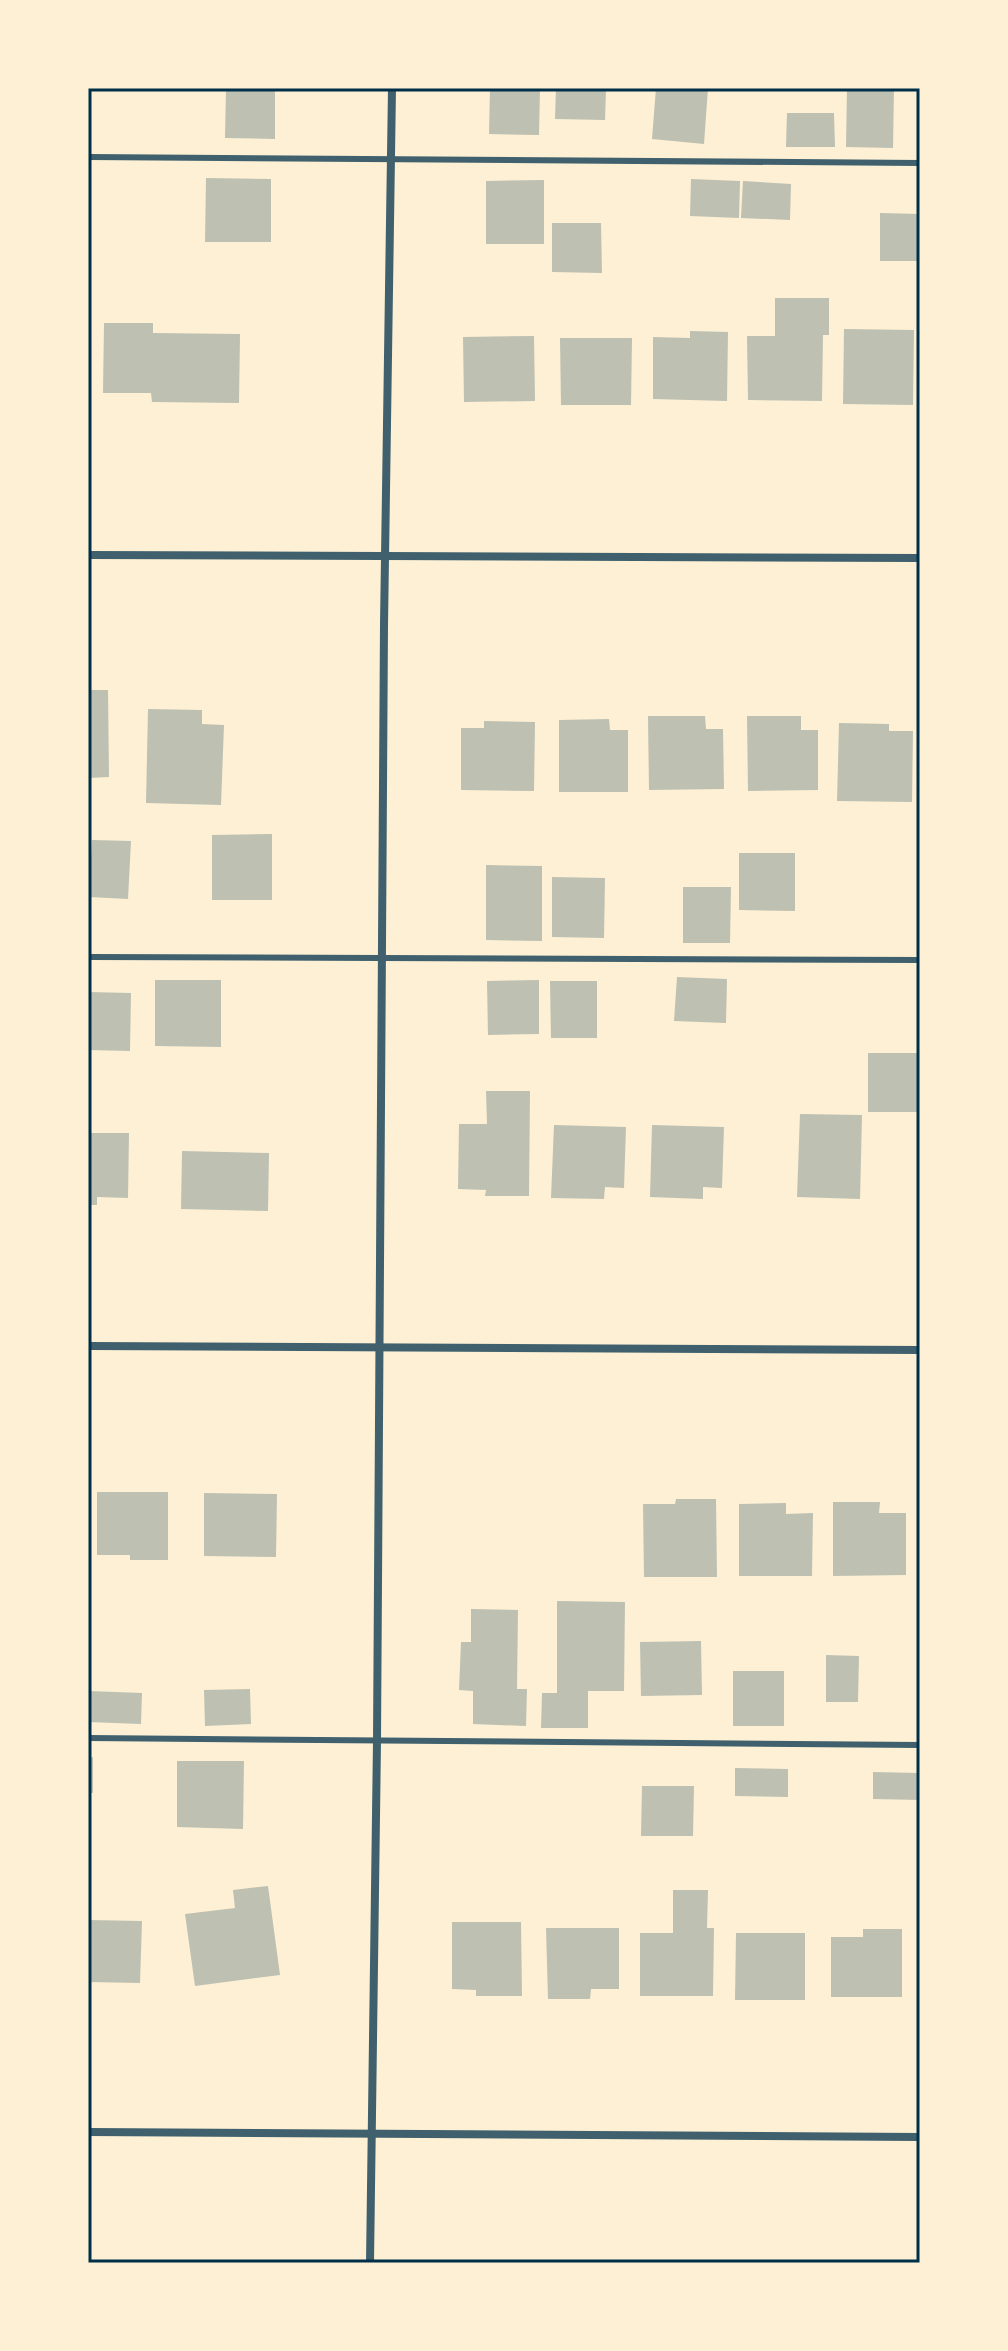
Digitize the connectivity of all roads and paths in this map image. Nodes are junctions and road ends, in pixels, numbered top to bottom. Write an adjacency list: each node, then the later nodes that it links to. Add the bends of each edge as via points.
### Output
1 (392, 88): 3 (street)
2 (88, 157): 3 (lane)
3 (391, 159): 4 (lane); 6 (street)
4 (920, 163)
5 (88, 555): 6 (street)
6 (385, 556): 7 (street); 9 (street)
7 (920, 558)
8 (88, 957): 9 (lane)
9 (381, 958): 10 (lane); 12 (street)
10 (920, 960)
11 (88, 1346): 12 (street)
12 (379, 1347): 13 (street); 15 (street)
13 (920, 1350)
14 (88, 1738): 15 (lane)
15 (377, 1741): 16 (lane); 18 (street)
16 (920, 1745)
17 (88, 2132): 18 (street)
18 (372, 2134): 19 (street); 20 (street)
19 (920, 2137)
20 (370, 2263)

